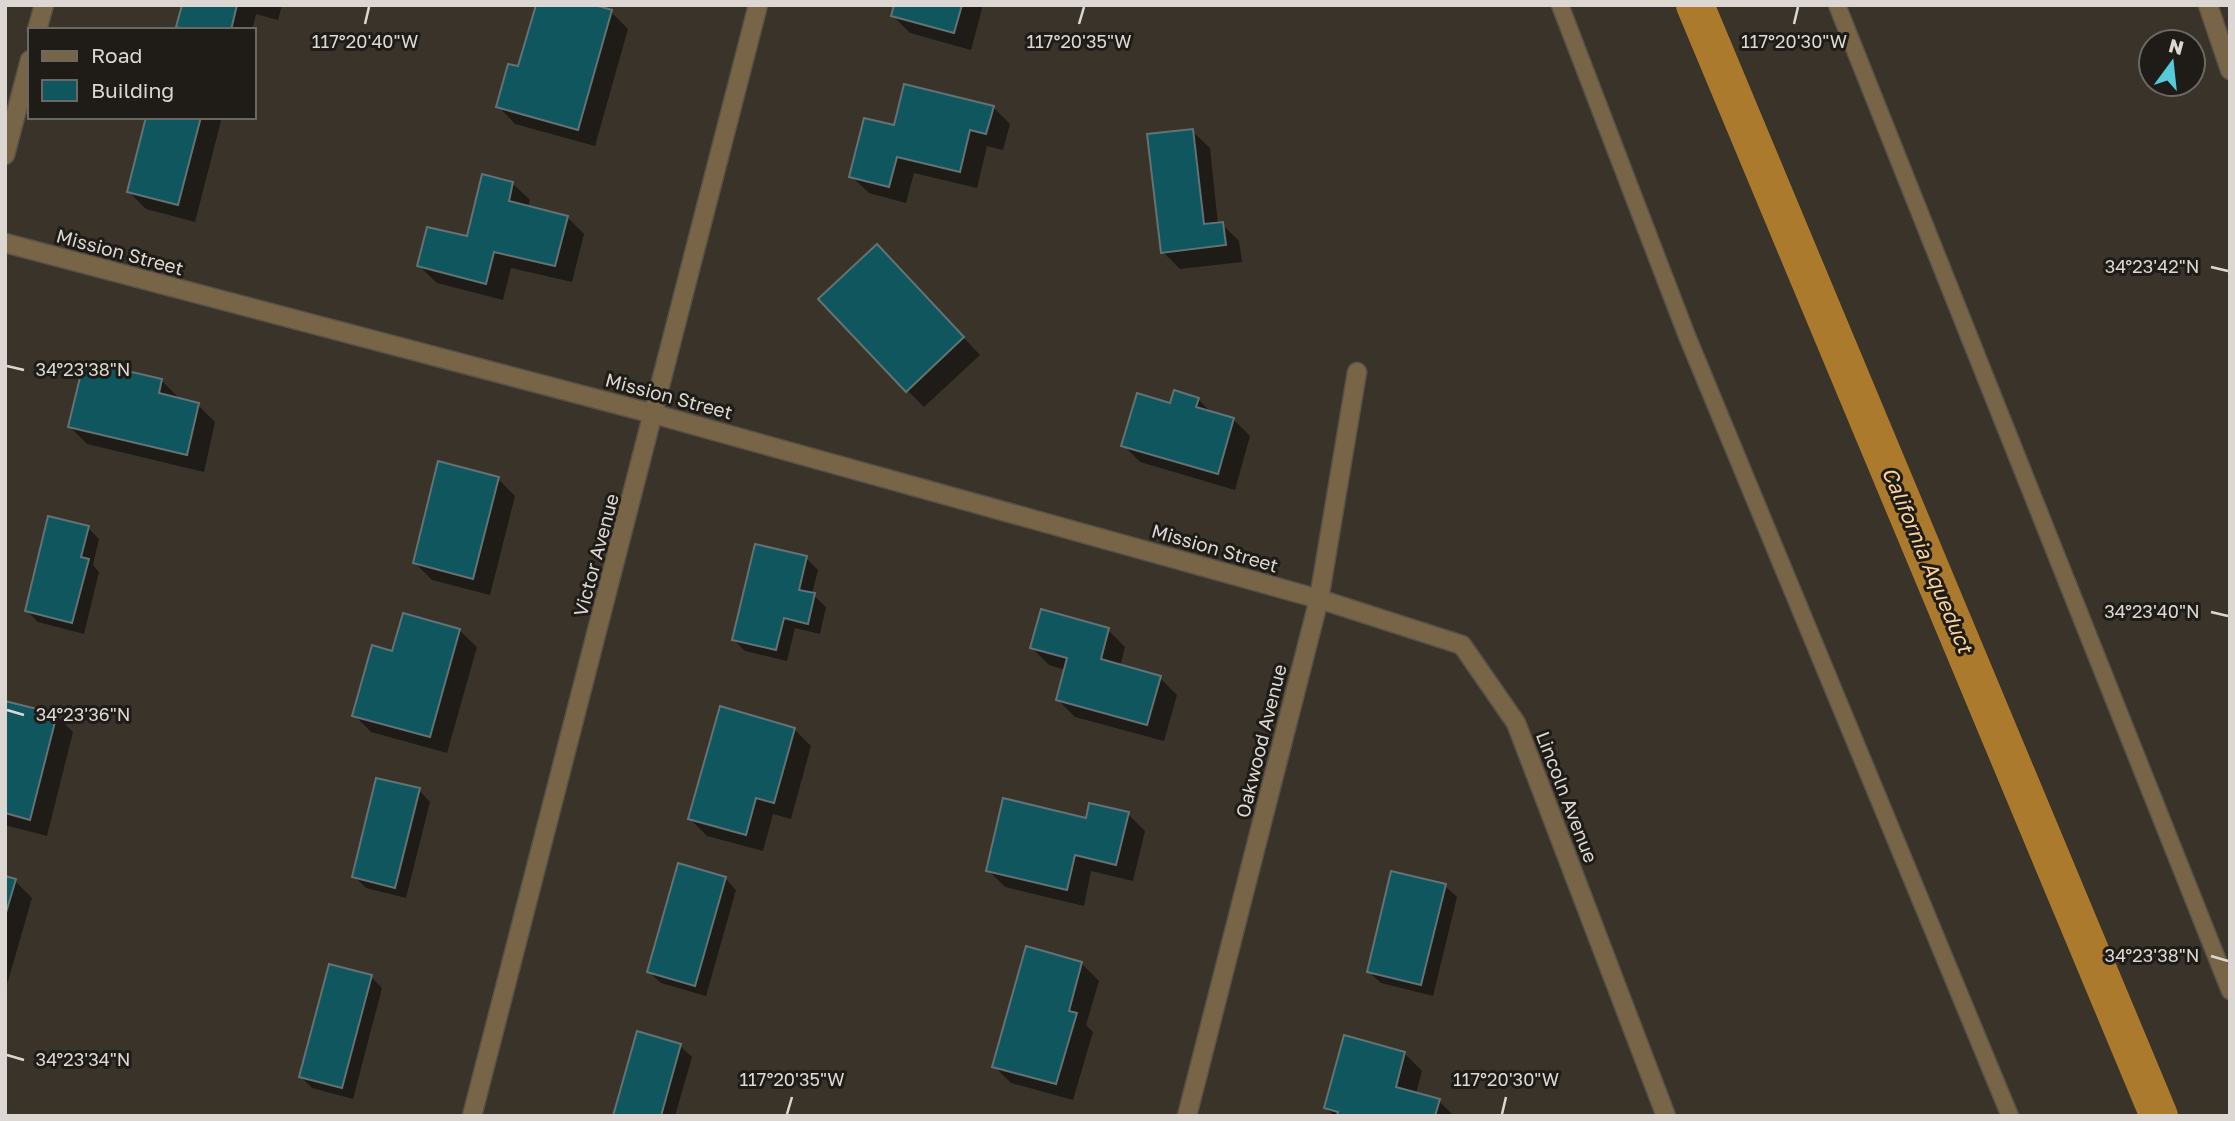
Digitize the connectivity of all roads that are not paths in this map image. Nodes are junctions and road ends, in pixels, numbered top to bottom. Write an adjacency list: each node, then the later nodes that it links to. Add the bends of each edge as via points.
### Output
1 (44, 5): 6 (street)
2 (758, 5): 12 (street, Victor Avenue)
3 (1560, 5): 18 (lane, via 1687,336)
4 (1837, 5): 14 (lane)
5 (2208, 5): 8 (street)
6 (38, 28)
7 (28, 68): 9 (street)
8 (2230, 70)
9 (5, 155)
10 (5, 243): 12 (street, Mission Street)
11 (1357, 372): 13 (street, Oakwood Avenue)
12 (654, 414): 13 (street, Mission Street); 15 (street, Victor Avenue)
13 (1319, 599): 16 (street, Oakwood Avenue); 17 (street, Lincoln Avenue, via 1462,645 1516,723)
14 (2230, 991)
15 (472, 1116)
16 (1187, 1116)
17 (1666, 1116)
18 (2010, 1116)

